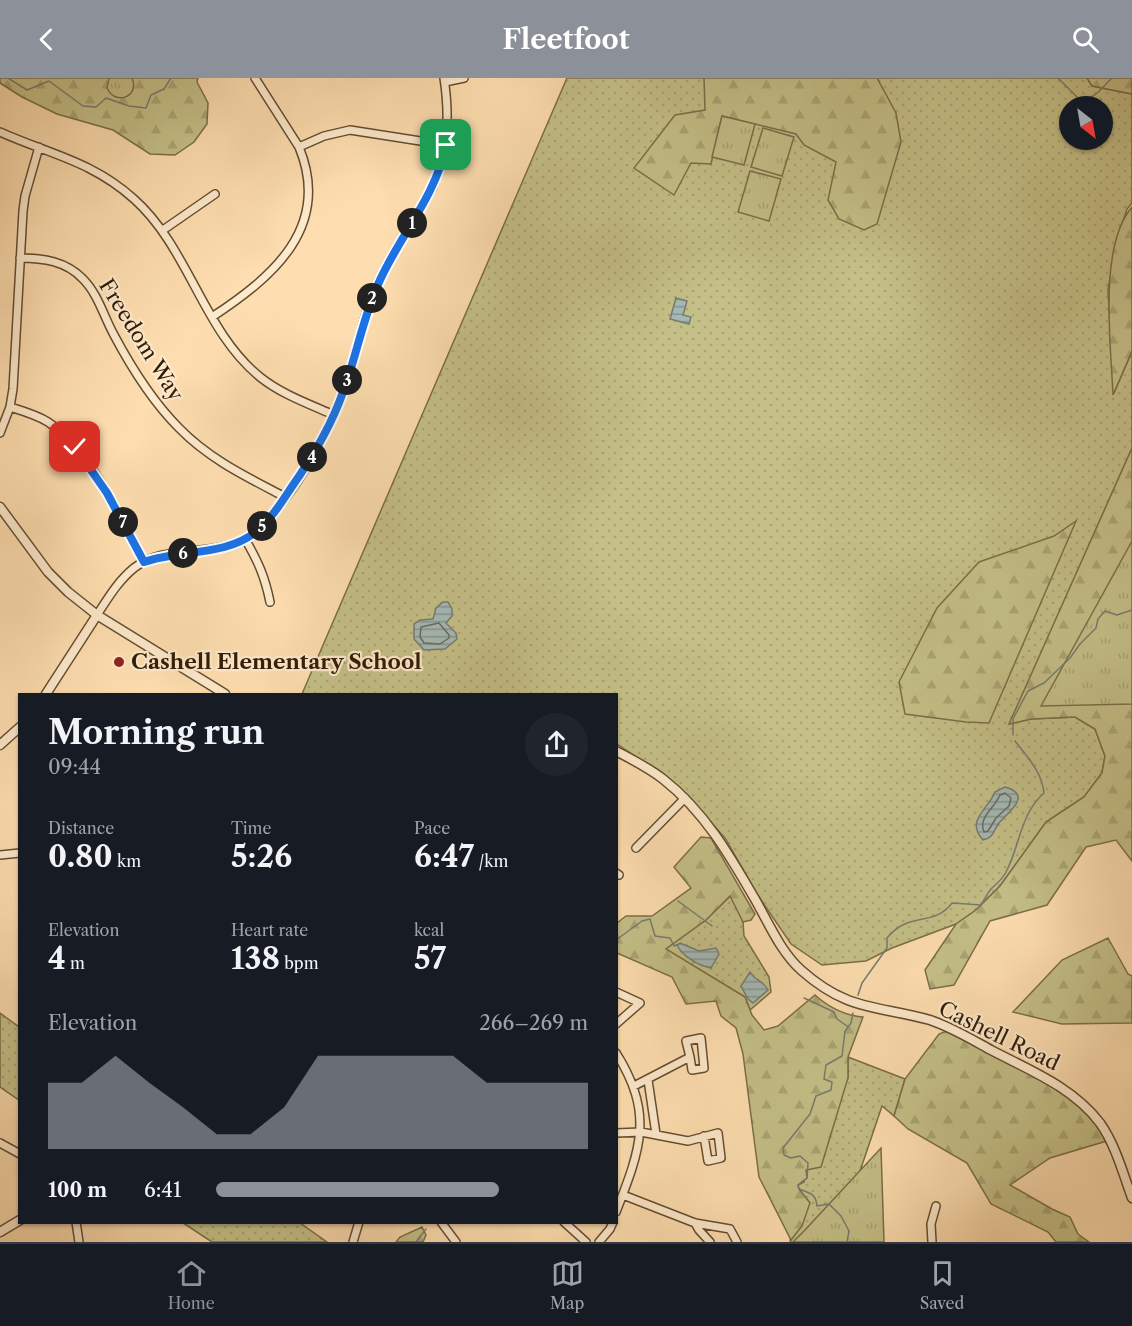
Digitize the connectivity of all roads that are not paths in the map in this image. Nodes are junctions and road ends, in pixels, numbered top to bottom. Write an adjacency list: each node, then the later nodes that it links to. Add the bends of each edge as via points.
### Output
1 (255, 78): 7 (street)
2 (464, 78): 3 (street)
3 (444, 80): 5 (street)
4 (0, 132): 6 (street)
5 (446, 145): 7 (street, via 350,130); 13 (street, via 432,189 373,295)
6 (39, 147): 9 (street, via 113,181); 10 (street, via 25,196)
7 (299, 147): 11 (street, via 310,192 299,235 261,282)
8 (215, 194): 9 (street)
9 (163, 230): 11 (street)
10 (20, 258): 12 (street); 15 (street, Freedom Way, via 54,261 83,279 131,364 177,427 221,463)
11 (212, 317): 13 (street, via 261,378)
12 (10, 407): 14 (street); 18 (street, via 46,421 75,447 107,493)
13 (334, 415): 15 (street, via 313,456)
14 (0, 433)
15 (285, 497): 17 (street, via 265,523)
16 (0, 507): 20 (street, via 48,572)
17 (244, 539): 18 (street, via 221,548); 19 (street, via 260,564)
18 (144, 562): 20 (street, via 123,578)
19 (270, 602)
20 (97, 615): 21 (street); 22 (street)
21 (47, 693)
22 (223, 693)
23 (18, 730): 24 (street)
24 (0, 745)
25 (618, 752): 26 (street, Cashell Road, via 663,779)
26 (685, 798): 27 (street); 43 (street, Cashell Road, via 725,847 775,935 799,968 837,997 951,1029 1065,1090 1100,1123)
27 (636, 848)
28 (18, 853): 29 (street)
29 (0, 855)
30 (618, 994): 31 (street, via 640,1003)
31 (618, 1022)
32 (618, 1057): 35 (street)
33 (690, 1057): 33 (street, via 692,1071 704,1068 701,1038 686,1041); 34 (street)
34 (648, 1080): 35 (street); 38 (street)
35 (634, 1086): 37 (street)
36 (618, 1132): 37 (street)
37 (640, 1132): 38 (street); 42 (street, via 638,1154)
38 (656, 1134): 39 (street, via 688,1141)
39 (704, 1136)
40 (0, 1143): 41 (street)
41 (18, 1153)
42 (623, 1195): 45 (street); 47 (street)
43 (1132, 1198)
44 (936, 1206): 61 (street)
45 (618, 1207)
46 (18, 1221): 53 (street)
47 (695, 1222): 59 (street); 60 (street, via 730,1229)
48 (76, 1224): 54 (street)
49 (358, 1224): 55 (street)
50 (442, 1224): 56 (street)
51 (566, 1224): 57 (street)
52 (612, 1224): 58 (street)
53 (0, 1232)
54 (80, 1242)
55 (353, 1242)
56 (456, 1242)
57 (586, 1242)
58 (599, 1242)
59 (710, 1242)
60 (737, 1242)
61 (932, 1242)

